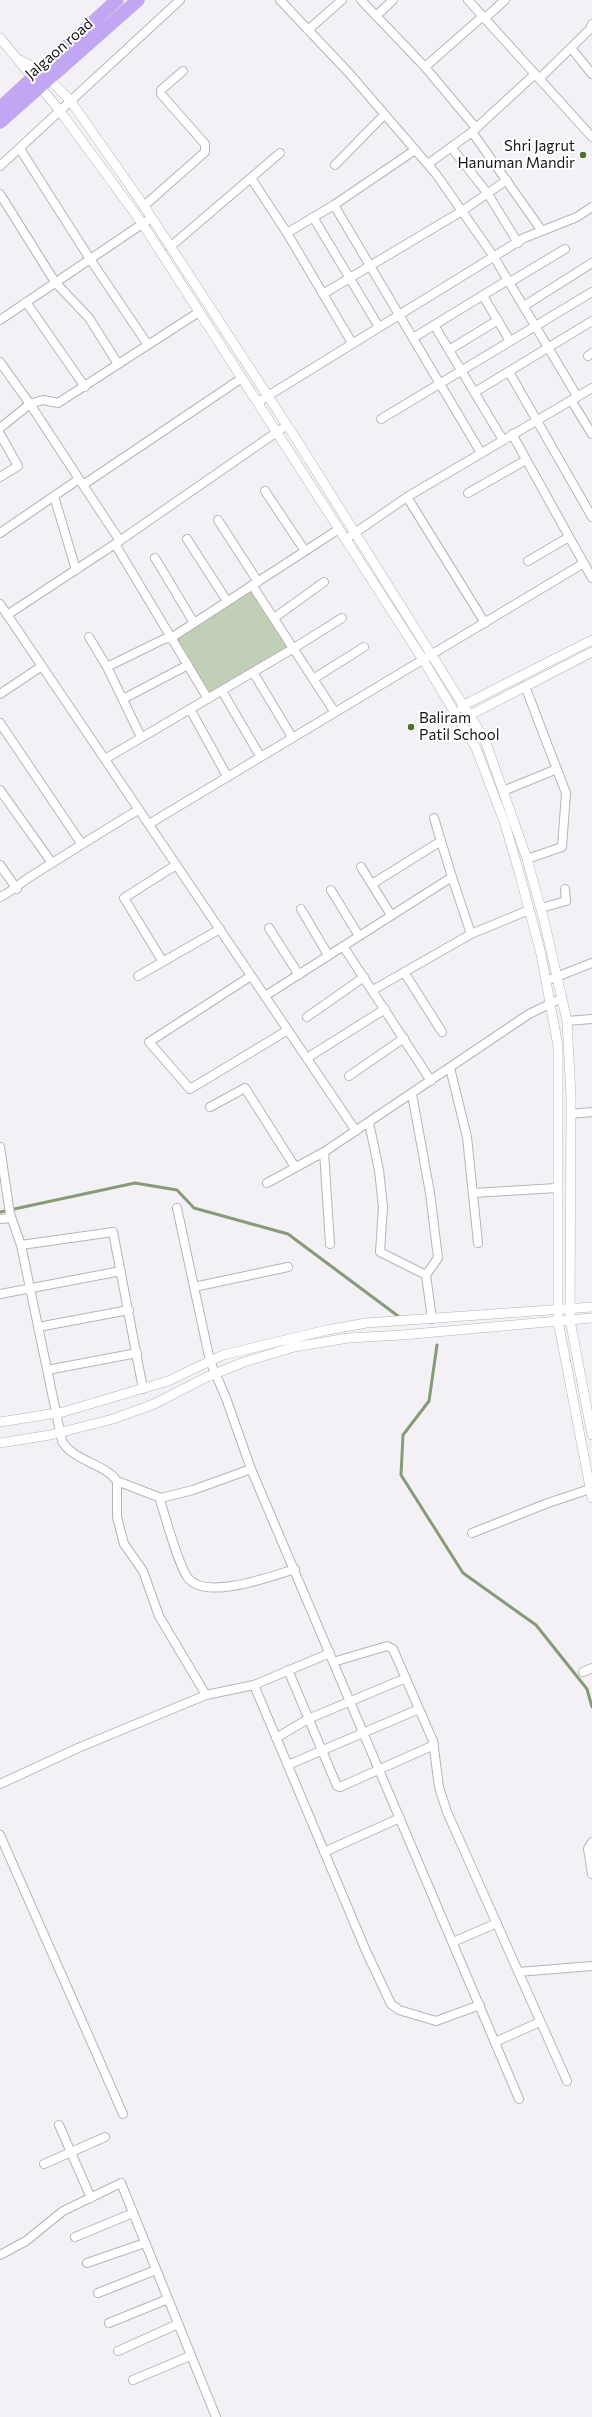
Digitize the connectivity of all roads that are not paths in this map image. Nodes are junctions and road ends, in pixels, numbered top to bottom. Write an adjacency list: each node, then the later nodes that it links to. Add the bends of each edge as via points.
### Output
1 (138, 0): 20 (highway, Jalgaon road)
2 (180, 0): 21 (street)
3 (280, 0): 13 (street)
4 (342, 0): 13 (street)
5 (361, 0): 10 (street)
6 (393, 0): 10 (street)
7 (468, 0): 11 (street)
8 (505, 0): 11 (street)
9 (114, 1): 20 (highway, Jalgaon road)
10 (376, 16): 16 (street)
11 (484, 17): 16 (street); 19 (street)
12 (592, 24): 15 (street)
13 (308, 30): 24 (street)
14 (0, 38): 20 (street)
15 (570, 48): 18 (street); 19 (street)
16 (425, 67): 26 (street)
17 (183, 71): 40 (street, via 161,90 161,94 205,144 205,152)
18 (592, 74)
19 (537, 76): 26 (street); 27 (street)
20 (41, 79): 21 (street); 22 (highway, Jalgaon road); 23 (street); 25 (highway, Jalgaon road)
21 (70, 100): 23 (street); 40 (street)
22 (0, 108)
23 (60, 111): 29 (street); 45 (street)
24 (384, 115): 30 (street); 33 (street)
25 (0, 122)
26 (474, 130): 28 (street); 36 (street)
27 (592, 137)
28 (451, 147): 32 (street); 38 (street)
29 (20, 149): 34 (street); 52 (street)
30 (415, 150): 32 (street); 39 (street)
31 (280, 152): 35 (street)
32 (428, 164): 41 (street)
33 (335, 165)
34 (0, 166)
35 (251, 178): 47 (street); 49 (street)
36 (507, 180): 38 (street); 46 (street)
37 (0, 194): 57 (street)
38 (488, 194): 41 (street); 48 (street)
39 (334, 204): 43 (street); 54 (street)
40 (144, 206): 44 (street)
41 (462, 211): 51 (street); 54 (street)
42 (591, 211): 46 (street)
43 (313, 217): 47 (street); 55 (street)
44 (151, 218): 45 (street); 49 (street)
45 (142, 223): 52 (street); 63 (street)
46 (542, 231): 48 (street)
47 (287, 233): 59 (street)
48 (518, 243): 51 (street)
49 (170, 247): 86 (street)
50 (565, 249): 56 (street)
51 (494, 256): 56 (street); 64 (street)
52 (90, 259): 57 (street); 74 (street)
53 (592, 263): 62 (street)
54 (371, 266): 55 (street); 64 (street)
55 (350, 279): 59 (street); 70 (street)
56 (509, 281): 60 (street); 62 (street)
57 (55, 282): 61 (street); 78 (street, via 89,318)
58 (592, 292): 69 (street)
59 (323, 294): 73 (street)
60 (483, 296): 66 (street); 68 (street)
61 (26, 302): 65 (street); 83 (street)
62 (524, 306): 69 (street)
63 (200, 312): 74 (street); 81 (street)
64 (399, 315): 70 (street); 71 (street)
65 (0, 320)
66 (498, 320): 72 (street); 76 (street)
67 (592, 321): 75 (street)
68 (434, 325): 71 (street); 76 (street)
69 (536, 326): 72 (street); 75 (street)
70 (379, 327): 73 (street)
71 (413, 338): 82 (street)
72 (510, 341): 79 (street)
73 (352, 344): 86 (street)
74 (148, 345): 78 (street)
75 (549, 348): 80 (street); 87 (street)
76 (449, 350): 79 (street)
77 (0, 362): 89 (street)
78 (118, 364): 83 (street)
79 (462, 371): 82 (street); 85 (street)
80 (509, 372): 85 (street); 90 (street)
81 (242, 378): 88 (street); 102 (street)
82 (440, 384): 91 (street); 99 (street)
83 (85, 387): 89 (street, via 58,403 43,400)
84 (592, 389): 87 (street)
85 (475, 392): 98 (street)
86 (268, 396): 88 (street); 92 (street)
87 (574, 398): 90 (street); 97 (street)
88 (258, 402): 94 (street)
89 (30, 404): 93 (street); 102 (street)
90 (538, 419): 96 (street); 107 (street)
91 (381, 420)
92 (287, 425): 94 (street); 111 (street)
93 (0, 428)
94 (277, 432): 109 (street); 115 (street)
95 (0, 434): 101 (street, via 18,466)
96 (512, 434): 98 (street); 100 (street)
97 (592, 434)
98 (503, 440): 99 (street)
99 (482, 453): 106 (street)
100 (526, 460): 104 (street); 112 (street)
101 (0, 478)
102 (81, 482): 105 (street); 115 (street)
103 (265, 490): 116 (street)
104 (468, 494)
105 (54, 496): 110 (street); 120 (street)
106 (407, 497): 111 (street); 130 (street)
107 (592, 517)
108 (218, 520): 123 (street)
109 (339, 529): 114 (street); 116 (street)
110 (0, 533)
111 (355, 533): 114 (street); 137 (street)
112 (569, 537): 118 (street); 119 (street)
113 (187, 539): 124 (street)
114 (346, 539): 138 (street)
115 (118, 543): 120 (street); 132 (street)
116 (305, 551): 123 (street)
117 (156, 558): 129 (street)
118 (528, 561)
119 (584, 563): 121 (street); 130 (street)
120 (76, 570): 126 (street)
121 (592, 576)
122 (324, 582): 127 (street)
123 (255, 583): 124 (street); 127 (street)
124 (227, 601): 129 (street)
125 (0, 604): 126 (street)
126 (7, 614): 140 (street)
127 (274, 618): 135 (street)
128 (342, 618): 135 (street)
129 (194, 623): 132 (street)
130 (485, 623): 137 (street)
131 (90, 636): 141 (street)
132 (171, 638): 139 (street); 141 (street)
133 (592, 640): 149 (street)
134 (364, 647): 143 (street)
135 (294, 648): 142 (street); 143 (street)
136 (592, 652): 144 (street)
137 (433, 655): 138 (street); 149 (street)
138 (422, 658): 151 (street); 153 (street)
139 (188, 665): 147 (street); 148 (street)
140 (42, 666): 146 (street); 158 (street)
141 (107, 667): 147 (street)
142 (253, 672): 145 (street); 156 (street)
143 (313, 679): 151 (street)
144 (525, 686): 152 (street); 159 (street)
145 (222, 691): 148 (street); 157 (street)
146 (0, 694)
147 (123, 699): 155 (street)
148 (208, 699): 150 (street)
149 (464, 705): 152 (street); 153 (street)
150 (190, 710): 155 (street); 160 (street)
151 (334, 711): 156 (street)
152 (470, 715): 153 (street); 162 (street, via 485,740)
153 (458, 717): 181 (street, via 476,748 505,824)
154 (0, 723): 167 (street)
155 (141, 737): 158 (street)
156 (292, 737): 157 (street)
157 (260, 756): 160 (street)
158 (105, 759): 163 (street)
159 (557, 769): 162 (street); 168 (street, via 566,792 562,847)
160 (227, 776): 165 (street)
161 (0, 790): 169 (street)
162 (504, 791): 168 (street)
163 (138, 810): 165 (street); 167 (street)
164 (434, 818): 166 (street)
165 (149, 824): 171 (street)
166 (441, 841): 173 (street); 174 (street)
167 (81, 844): 169 (street)
168 (527, 859): 179 (street)
169 (52, 863): 175 (street, via 25,880)
170 (0, 865): 175 (street)
171 (176, 865): 184 (street); 189 (street, via 124,898)
172 (361, 867): 174 (street)
173 (452, 877): 182 (street); 185 (street)
174 (372, 884): 182 (street)
175 (17, 889): 178 (street)
176 (565, 889): 179 (street, via 566,901)
177 (331, 890): 186 (street)
178 (0, 897)
179 (541, 908): 196 (street)
180 (301, 909): 188 (street)
181 (529, 910): 185 (street); 197 (street)
182 (391, 915): 186 (street)
183 (269, 928): 192 (street)
184 (220, 929): 189 (street); 194 (street)
185 (471, 934): 191 (street)
186 (359, 936): 187 (street)
187 (344, 946): 188 (street); 195 (street)
188 (328, 955): 192 (street)
189 (163, 962): 193 (street)
190 (592, 963): 196 (street)
191 (404, 972): 198 (street); 207 (street)
192 (299, 975): 199 (street)
193 (138, 976)
194 (251, 976): 199 (street); 206 (street, via 149,1042 190,1089)
195 (364, 977): 198 (street); 203 (street)
196 (557, 977): 197 (street); 200 (street)
197 (546, 981): 201 (street)
198 (372, 990): 202 (street)
199 (265, 996): 206 (street)
200 (562, 998): 201 (street); 205 (street)
201 (550, 1004): 210 (street, via 529,1014); 223 (street, via 558,1046)
202 (385, 1009): 208 (street); 209 (street)
203 (307, 1017)
204 (592, 1019): 205 (street)
205 (567, 1021): 216 (street)
206 (288, 1030): 209 (street)
207 (442, 1032)
208 (404, 1038): 211 (street); 212 (street)
209 (307, 1058): 218 (street)
210 (450, 1068): 212 (street); 224 (street, via 467,1137)
211 (349, 1076)
212 (431, 1081): 213 (street)
213 (412, 1094): 217 (street); 233 (street, via 430,1193 438,1258)
214 (210, 1107): 221 (street, via 245,1088)
215 (592, 1112): 216 (street)
216 (571, 1114): 239 (street)
217 (369, 1123): 218 (street); 233 (street, via 379,1170 383,1207 380,1252)
218 (356, 1131): 220 (street)
219 (0, 1149): 226 (street)
220 (324, 1152): 221 (street); 229 (street)
221 (295, 1167): 222 (street)
222 (267, 1183)
223 (557, 1188): 224 (street); 238 (street)
224 (473, 1194): 228 (street)
225 (177, 1208): 234 (street)
226 (10, 1216): 227 (street); 230 (street)
227 (0, 1219)
228 (478, 1243)
229 (330, 1244)
230 (21, 1245): 232 (street, via 111,1231); 235 (street)
231 (288, 1267): 234 (street)
232 (121, 1271): 235 (street); 240 (street)
233 (426, 1276): 241 (street)
234 (194, 1287): 247 (street)
235 (30, 1288): 236 (street); 245 (street)
236 (0, 1294)
237 (592, 1307): 239 (street)
238 (557, 1309): 239 (street); 241 (street); 244 (street)
239 (570, 1309): 243 (street)
240 (129, 1310): 245 (street); 246 (street)
241 (432, 1318): 247 (street, via 366,1323 327,1330 223,1355)
242 (592, 1318): 243 (street)
243 (570, 1320): 244 (street); 254 (street)
244 (558, 1321): 249 (street, via 348,1338 294,1346); 258 (street)
245 (38, 1327): 248 (street)
246 (137, 1353): 248 (street); 250 (street)
247 (210, 1362): 249 (street); 250 (street, via 168,1381)
248 (47, 1370): 251 (street)
249 (216, 1374): 253 (street, via 154,1404 113,1419); 256 (street)
250 (143, 1388): 251 (street)
251 (56, 1413): 252 (street); 253 (street)
252 (0, 1422)
253 (59, 1433): 255 (street); 257 (street, via 67,1448)
254 (592, 1434)
255 (0, 1443)
256 (252, 1469): 259 (street, via 193,1490); 261 (street)
257 (117, 1481): 259 (street); 269 (street, via 117,1517 124,1544 143,1571 159,1616)
258 (591, 1494): 260 (street, via 548,1503)
259 (159, 1497): 261 (street, via 183,1570 193,1583 225,1587 249,1584)
260 (472, 1533)
261 (295, 1569): 262 (street)
262 (330, 1653): 263 (street); 265 (street)
263 (333, 1662): 267 (street, via 390,1646); 270 (street)
264 (592, 1668): 266 (street)
265 (288, 1670): 268 (street); 272 (street)
266 (583, 1672)
267 (406, 1678): 270 (street); 271 (street)
268 (254, 1685): 269 (street); 274 (street)
269 (206, 1695): 279 (street, via 78,1748)
270 (350, 1701): 272 (street); 273 (street)
271 (419, 1709): 273 (street); 275 (street)
272 (308, 1719): 274 (street); 276 (street)
273 (363, 1732): 276 (street); 278 (street)
274 (276, 1738): 277 (street)
275 (434, 1746): 278 (street); 285 (street, via 442,1799)
276 (321, 1751): 277 (street); 278 (street, via 337,1786 340,1787)
277 (288, 1765): 283 (street)
278 (379, 1769): 280 (street)
279 (0, 1784)
280 (400, 1818): 283 (street); 286 (street)
281 (0, 1835): 294 (street)
282 (592, 1842): 284 (street, via 588,1849)
283 (324, 1852): 289 (street, via 366,1952 395,2008 436,2021)
284 (592, 1874)
285 (497, 1924): 286 (street); 288 (street)
286 (453, 1942): 289 (street)
287 (592, 1966): 288 (street)
288 (518, 1972): 290 (street)
289 (480, 2005): 291 (street)
290 (540, 2022): 291 (street); 292 (street)
291 (495, 2042): 293 (street)
292 (566, 2081)
293 (519, 2099)
294 (123, 2114)
295 (59, 2125): 297 (street)
296 (105, 2137): 297 (street)
297 (71, 2153): 298 (street); 299 (street)
298 (44, 2164)
299 (91, 2198): 300 (street, via 121,2183); 303 (street, via 63,2211 26,2241)
300 (133, 2212): 301 (street); 302 (street)
301 (75, 2237)
302 (145, 2243): 304 (street); 305 (street)
303 (0, 2255)
304 (87, 2263)
305 (156, 2270): 306 (street); 307 (street)
306 (98, 2293)
307 (168, 2299): 308 (street); 309 (street)
308 (109, 2323)
309 (178, 2324): 310 (street); 311 (street)
310 (118, 2351)
311 (190, 2356): 312 (street); 313 (street)
312 (132, 2380)
313 (216, 2417)

